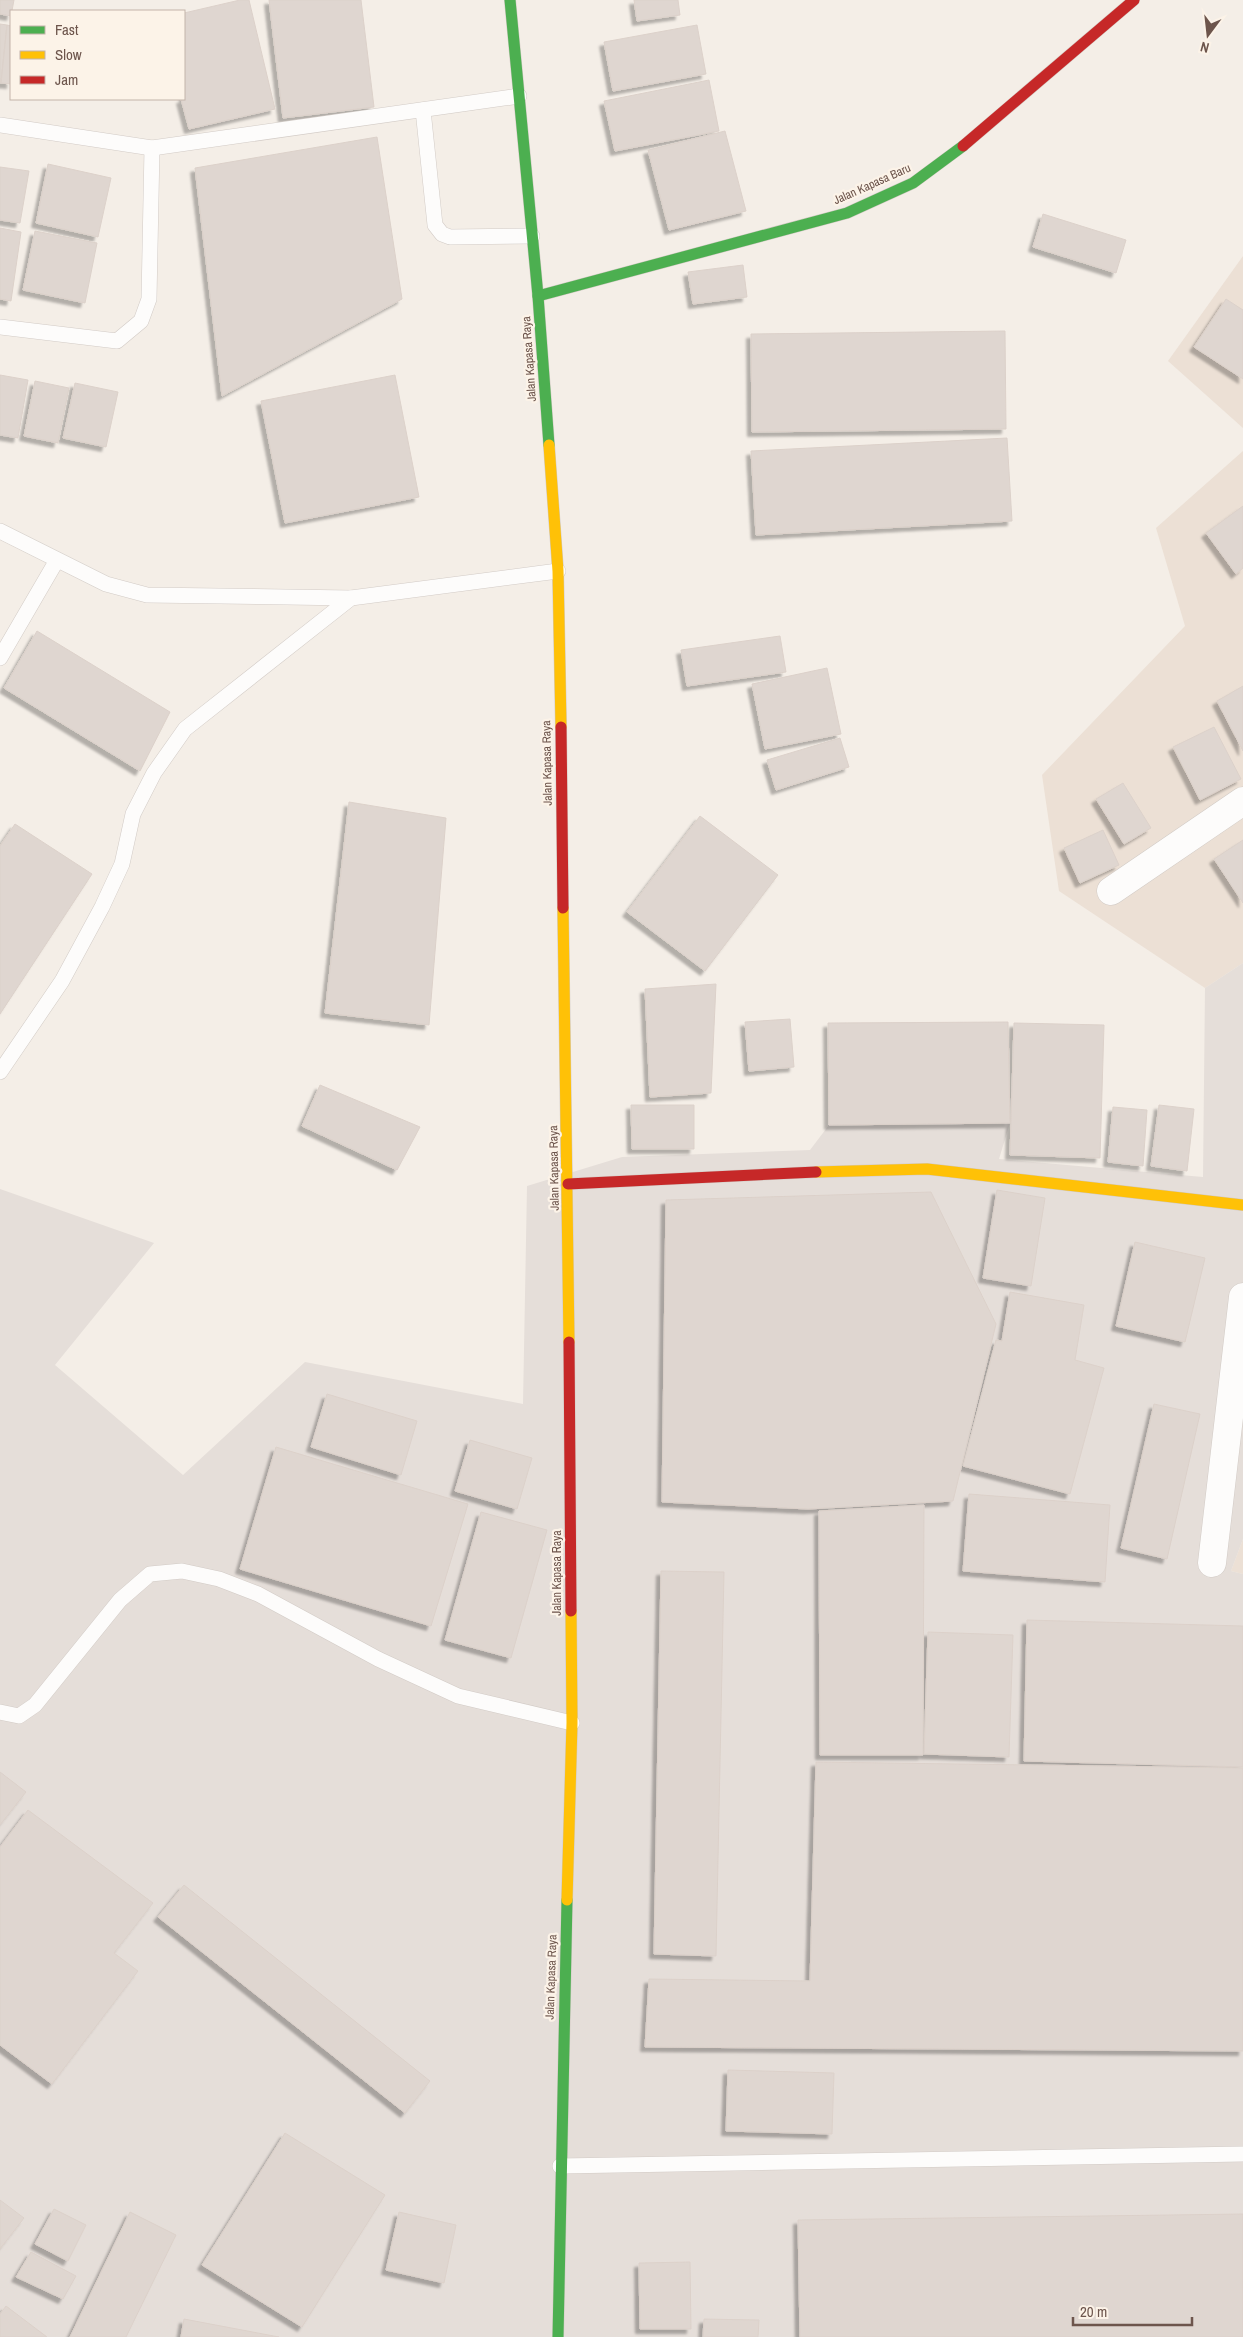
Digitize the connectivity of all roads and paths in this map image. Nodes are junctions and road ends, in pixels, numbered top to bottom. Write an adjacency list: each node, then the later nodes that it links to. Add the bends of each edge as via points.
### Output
1 (510, 0): 3 (main road, Jalan Kapasa Raya)
2 (1134, 0): 8 (main road, Jalan Kapasa Baru, via 953,156 913,183 847,213)
3 (519, 96): 4 (lane); 7 (main road, Jalan Kapasa Raya)
4 (423, 110): 6 (lane); 7 (lane, via 434,225 450,237)
5 (0, 125): 6 (lane)
6 (152, 148): 9 (lane, via 148,299 141,321 118,341)
7 (532, 236): 8 (main road, Jalan Kapasa Raya)
8 (538, 296): 12 (main road, Jalan Kapasa Raya)
9 (0, 327)
10 (0, 531): 11 (lane)
11 (57, 560): 13 (lane, via 106,584 147,595); 14 (lane)
12 (558, 570): 13 (lane); 18 (main road, Jalan Kapasa Raya)
13 (351, 598): 17 (lane, via 185,729 154,773 133,814 122,864 98,915 62,981)
14 (0, 658)
15 (1243, 801): 16 (street)
16 (1111, 891)
17 (0, 1072)
18 (568, 1184): 19 (main road, via 927,1169); 23 (main road, Jalan Kapasa Raya)
19 (1243, 1205)
20 (1243, 1297): 21 (street)
21 (1212, 1563)
22 (0, 1712): 23 (lane, via 19,1716 35,1705 120,1600 150,1574 182,1570 258,1594 378,1659 458,1696)
23 (572, 1723): 25 (main road, Jalan Kapasa Raya)
24 (1243, 2154): 25 (lane)
25 (560, 2166): 26 (main road, Jalan Kapasa Raya)
26 (558, 2337)

